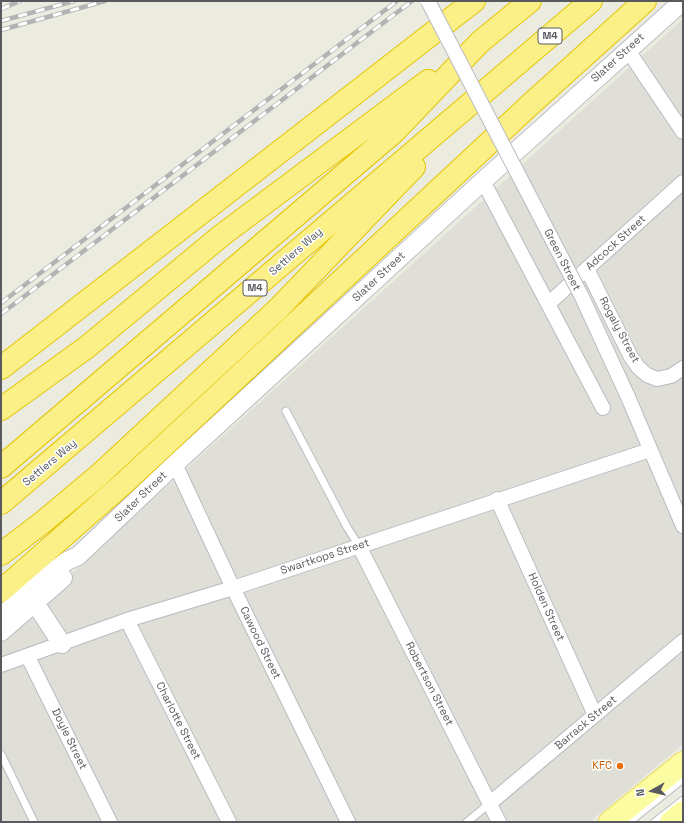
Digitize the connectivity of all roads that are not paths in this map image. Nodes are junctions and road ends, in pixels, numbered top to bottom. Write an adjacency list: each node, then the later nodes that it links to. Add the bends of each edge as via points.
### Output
1 (428, 1): 20 (street, Green Street, bridge, via 582,297)
2 (474, 1): 15 (highway)
3 (530, 1): 7 (highway, M4)
4 (591, 1): 9 (highway, Settlers Way / M4)
5 (645, 1): 29 (highway, via 125,482)
6 (683, 1): 8 (street, Slater Street)
7 (480, 42): 18 (highway, via 222,235 87,347); 22 (highway, M4, via 394,132)
8 (627, 49): 10 (street); 11 (street, Slater Street)
9 (508, 70): 24 (highway, Settlers Way / M4); 27 (highway, via 279,308 98,476)
10 (683, 132)
11 (483, 181): 14 (street); 21 (street, Slater Street)
12 (683, 182): 13 (street, Adcock Street)
13 (587, 269): 14 (street, Adcock Street); 16 (street, Rogaly Street, via 638,367 657,379 671,376)
14 (548, 304): 17 (street)
15 (1, 368)
16 (683, 368)
17 (603, 408)
18 (1, 409)
19 (286, 411): 26 (lane)
20 (650, 450): 23 (street, Swartkops Street); 25 (street, Green Street)
21 (175, 464): 28 (street, Cawood Street); 30 (street, Slater Street, via 78,556 73,567 63,578)
22 (1, 467)
23 (498, 499): 26 (street, Swartkops Street); 38 (street, Holden Street)
24 (1, 503)
25 (683, 526)
26 (359, 546): 28 (street, Swartkops Street); 43 (street, Robertson Street)
27 (1, 554)
28 (233, 588): 32 (street, Swartkops Street); 48 (street, Cawood Street)
29 (1, 590)
30 (29, 600): 31 (street, Slater Street); 33 (street, Slater Street); 35 (street)
31 (1, 616)
32 (127, 620): 35 (street, Swartkops Street); 47 (street, Charlotte Street)
33 (1, 632)
34 (683, 641): 38 (street, Barrack Street)
35 (62, 644): 36 (street, Swartkops Street)
36 (28, 656): 37 (street, Swartkops Street); 46 (street, Doyle Street)
37 (1, 665)
38 (595, 715): 43 (street, Barrack Street)
39 (1, 754): 45 (lane)
40 (683, 763): 51 (main road)
41 (683, 779): 52 (lane)
42 (683, 800): 53 (lane)
43 (489, 804): 49 (lane); 50 (street, Robertson Street)
44 (683, 812): 54 (main road)
45 (34, 822)
46 (110, 822)
47 (229, 822)
48 (348, 822)
49 (467, 822)
50 (499, 822)
51 (610, 822)
52 (629, 822)
53 (655, 822)
54 (671, 822)

